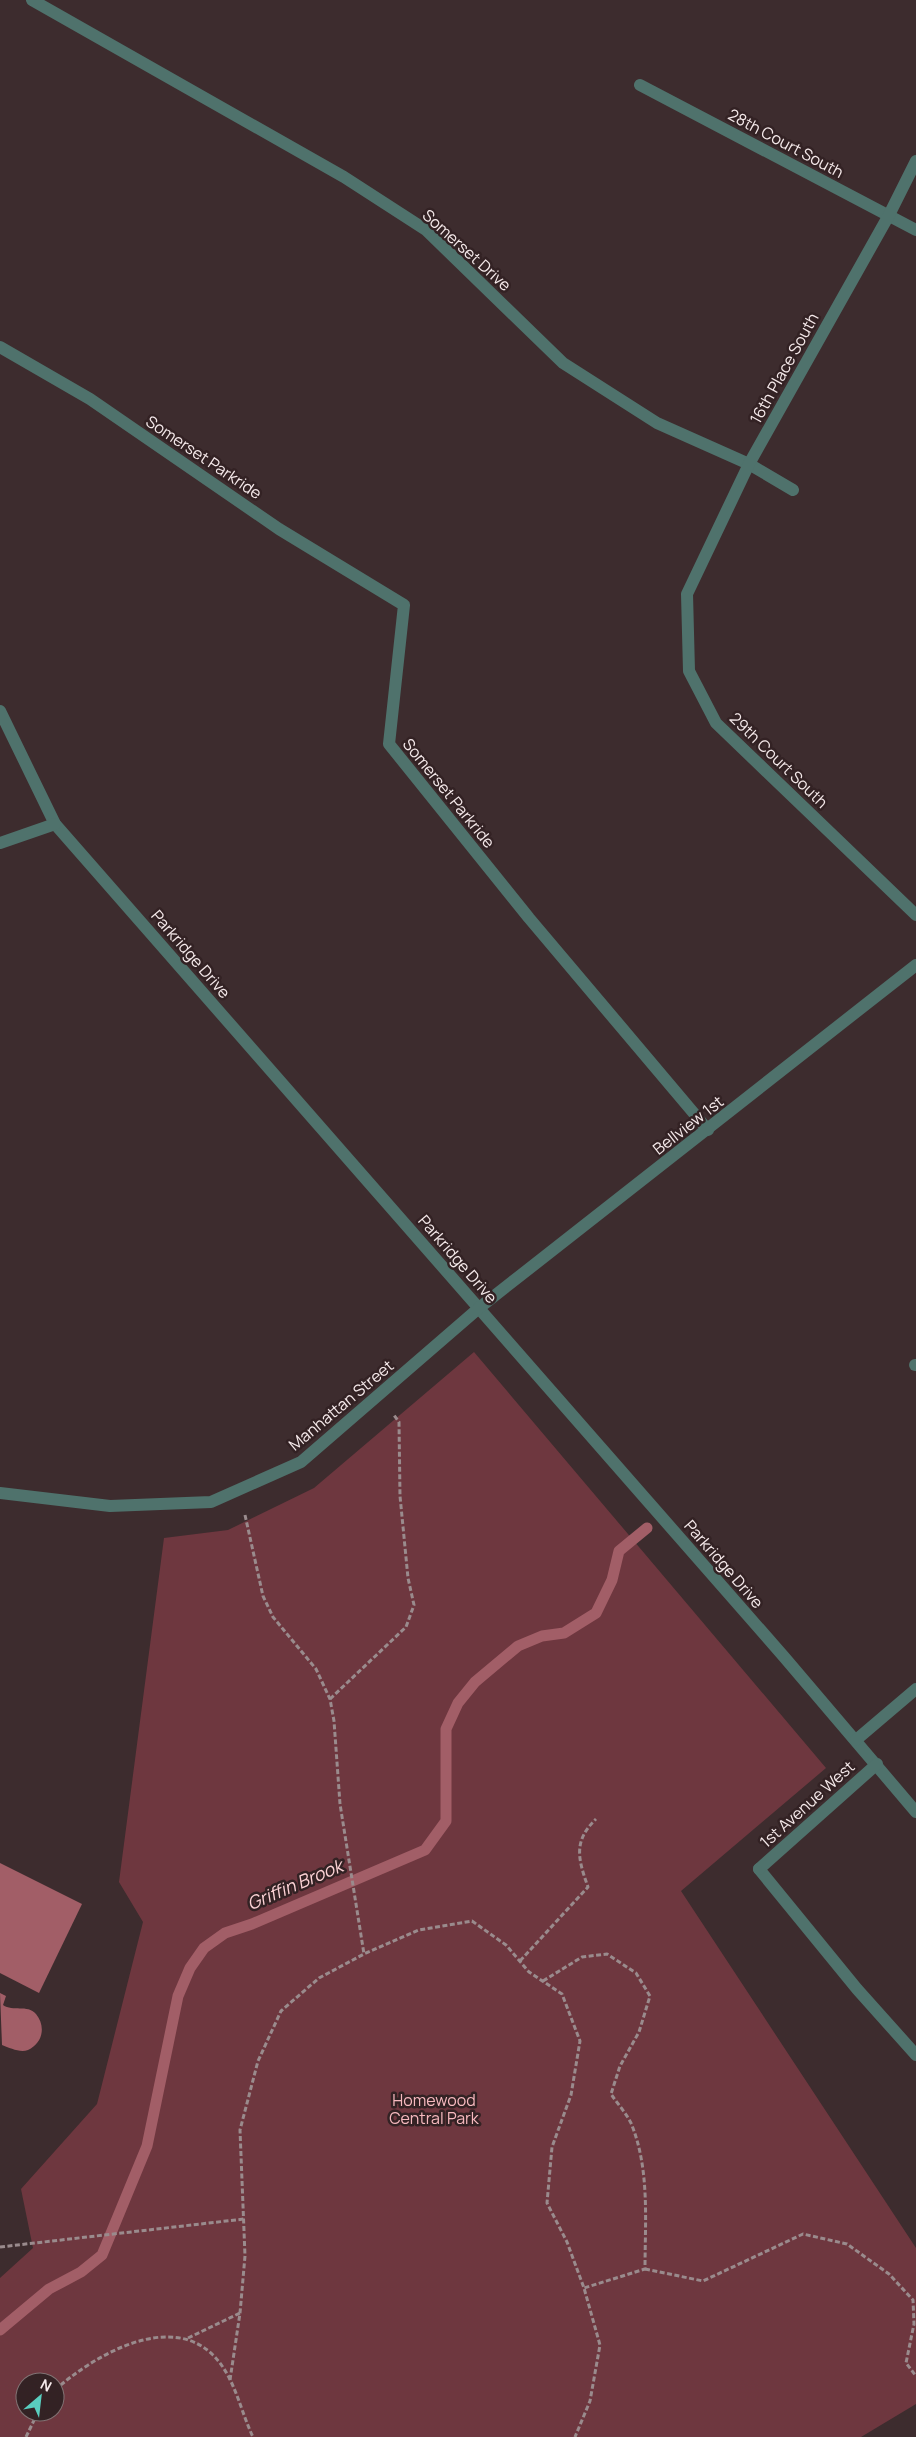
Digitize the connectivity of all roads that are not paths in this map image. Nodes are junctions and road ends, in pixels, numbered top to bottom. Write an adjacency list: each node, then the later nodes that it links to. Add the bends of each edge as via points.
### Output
1 (32, 0): 7 (street, Somerset Drive, via 344,177 426,230 563,363 657,423)
2 (640, 84): 4 (street, 28th Court South)
3 (916, 161): 4 (street, 16th Place South)
4 (889, 215): 5 (street, 28th Court South); 7 (street, 16th Place South)
5 (916, 230)
6 (0, 347): 15 (street, Somerset Parkride, via 90,399 279,529 404,605 389,744 529,918)
7 (748, 464): 8 (street, Somerset Drive); 9 (street, 16th Place South)
8 (793, 490)
9 (687, 594): 13 (street, 29th Court South, via 689,671 716,723)
10 (0, 710): 11 (street, Parkridge Drive)
11 (55, 824): 12 (street); 16 (street, Parkridge Drive)
12 (0, 843)
13 (916, 915)
14 (916, 965): 15 (street, Bellview 1st)
15 (708, 1130): 16 (street, Bellview 1st)
16 (480, 1308): 17 (street, Manhattan Street, via 301,1462 211,1502 110,1506); 19 (street, Parkridge Drive)
17 (0, 1493)
18 (916, 1689): 19 (street)
19 (856, 1740): 20 (street, Parkridge Drive)
20 (877, 1764): 21 (street, Parkridge Drive); 22 (street, 1st Avenue West, via 759,1869 857,1989)
21 (916, 1812)
22 (916, 2055)

